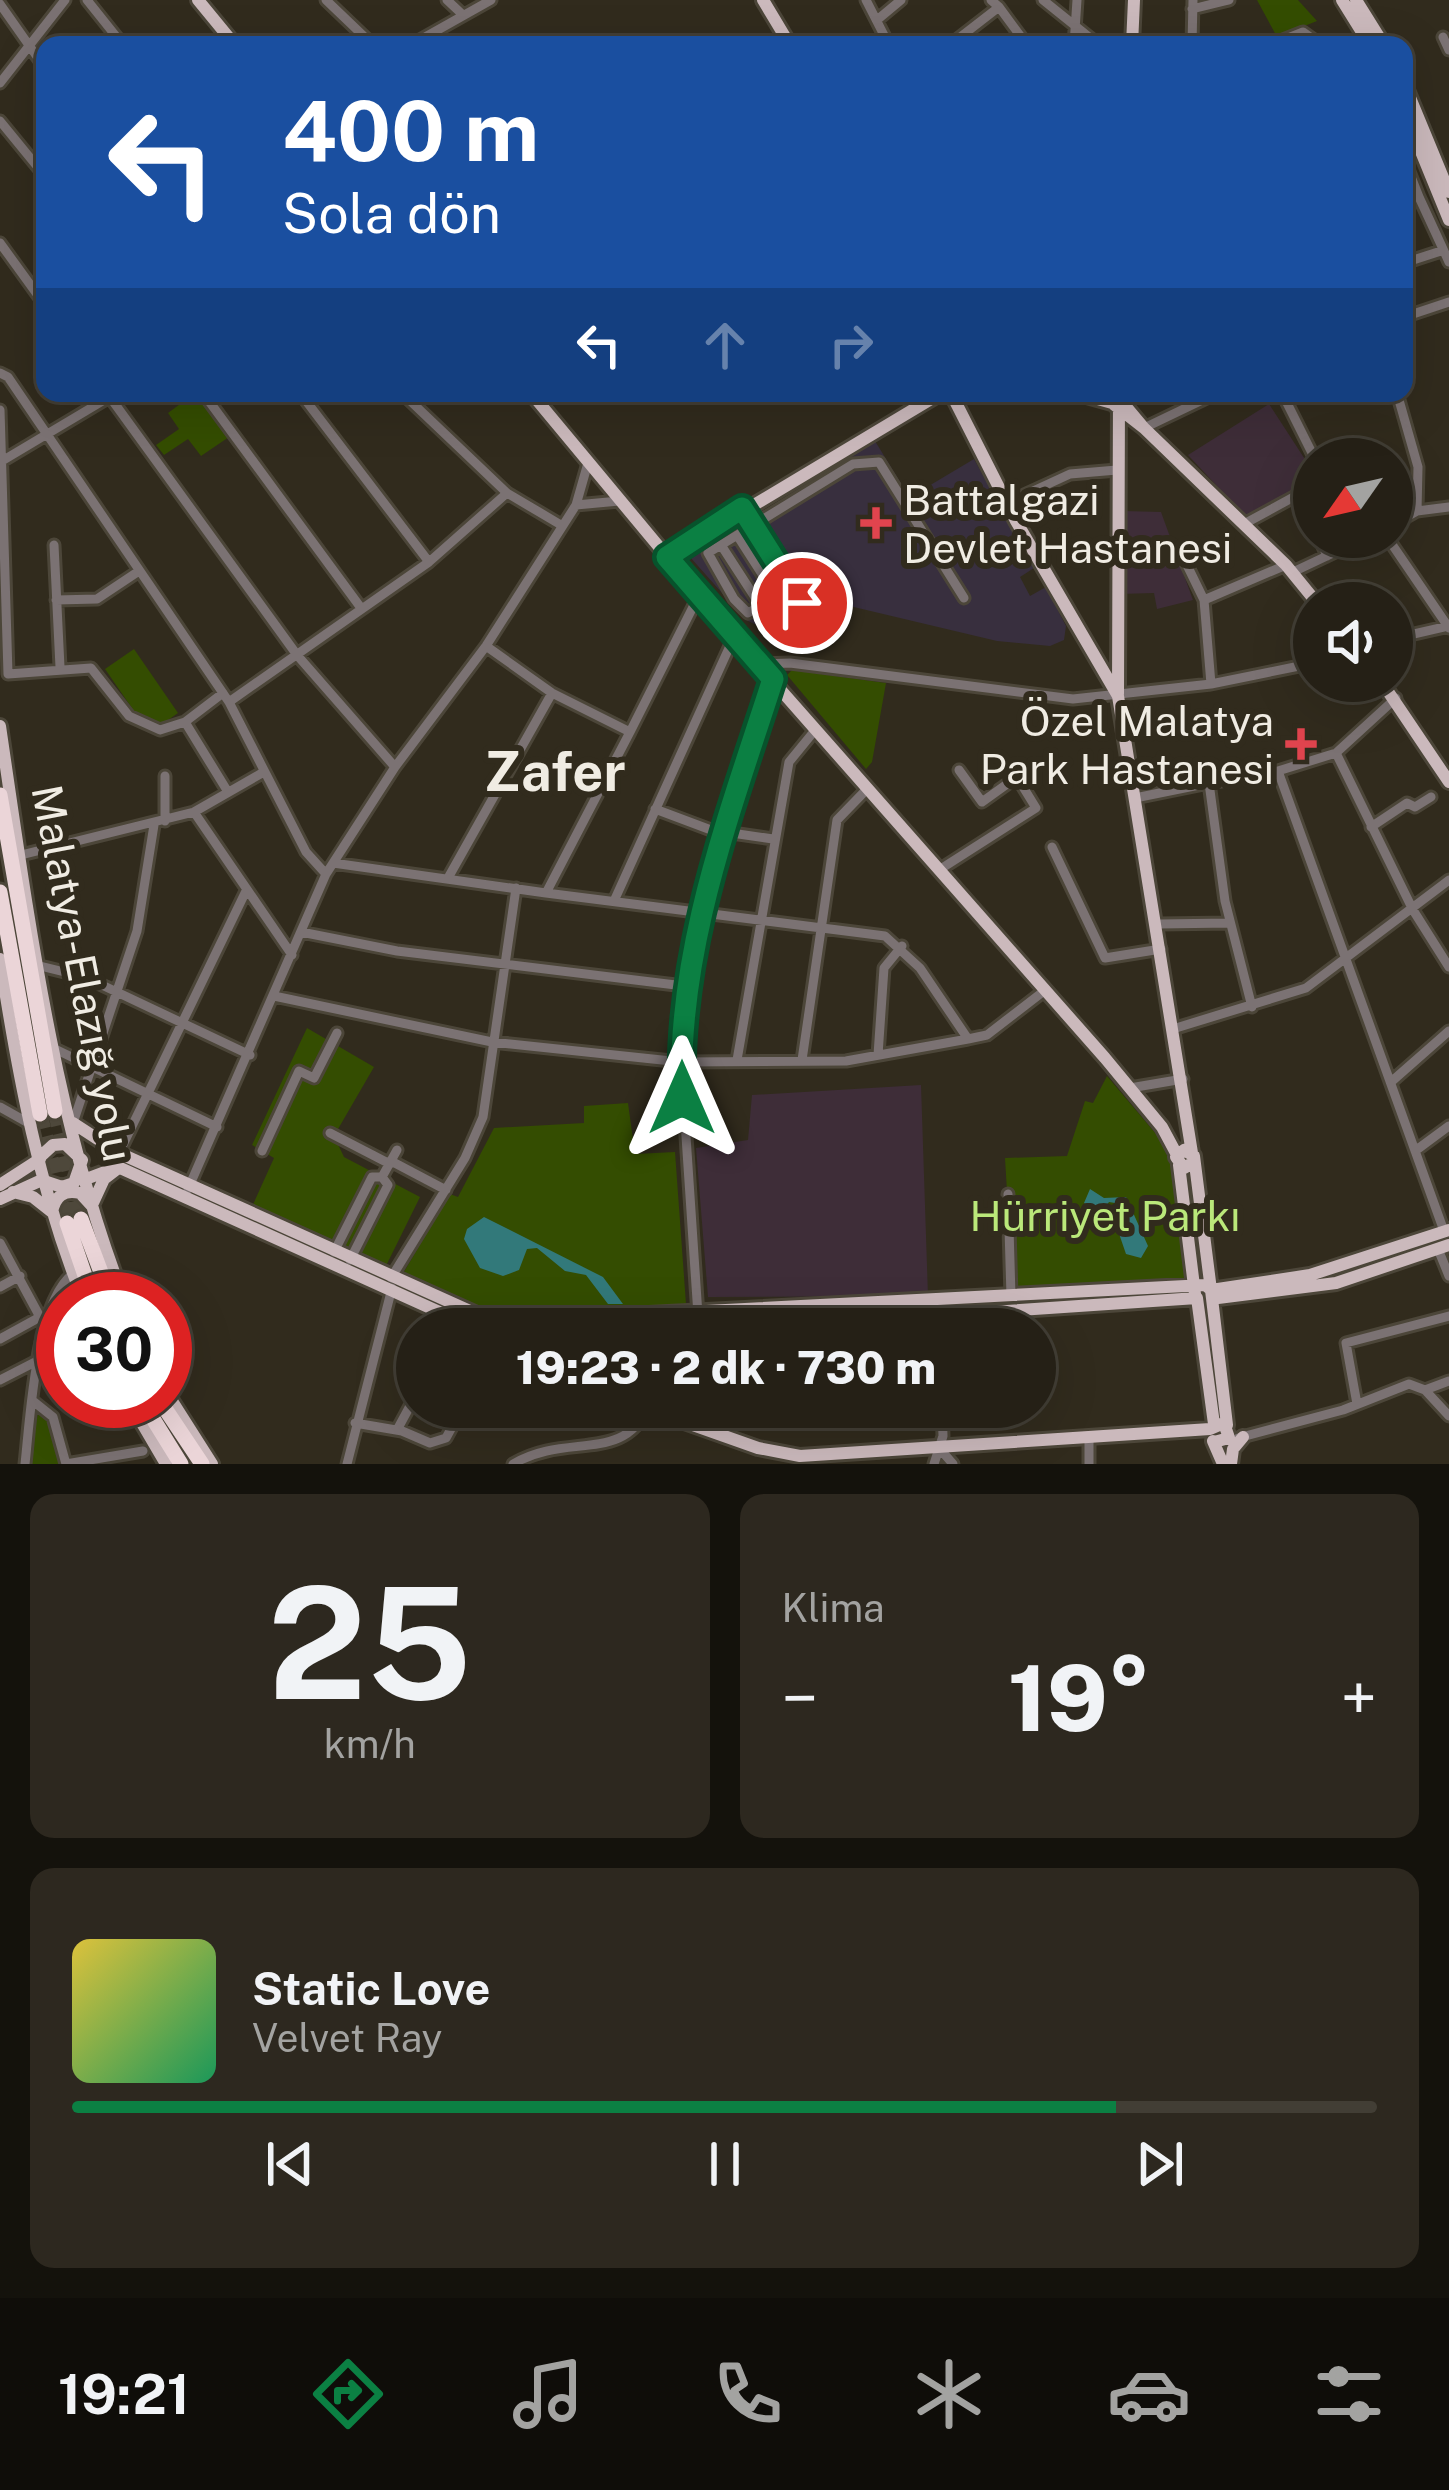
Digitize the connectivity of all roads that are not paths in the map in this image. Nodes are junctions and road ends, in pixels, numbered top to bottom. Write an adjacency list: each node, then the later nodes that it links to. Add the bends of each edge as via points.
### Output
1 (65, 0): 23 (street)
2 (87, 0): 24 (street)
3 (198, 0): 25 (main road)
4 (326, 0): 26 (street)
5 (447, 0): 20 (street)
6 (491, 0): 20 (street)
7 (782, 0): 19 (street)
8 (866, 0): 21 (street)
9 (902, 0): 21 (street)
10 (1043, 0): 22 (street)
11 (1077, 0): 22 (street)
12 (1134, 0): 34 (main road)
13 (1229, 0): 18 (street)
14 (1342, 0): 36 (main road)
15 (1356, 0): 37 (main road)
16 (995, 3): 30 (street); 31 (street)
17 (0, 4): 40 (street)
18 (1193, 4): 35 (street)
19 (766, 5): 28 (main road)
20 (464, 15): 27 (street)
21 (877, 20): 29 (street)
22 (1074, 27): 32 (street); 33 (street)
23 (40, 36)
24 (116, 36)
25 (228, 36)
26 (364, 36)
27 (427, 36)
28 (785, 36)
29 (885, 36)
30 (960, 36)
31 (1020, 36)
32 (1074, 36)
33 (1086, 36)
34 (1132, 36)
35 (1192, 36)
36 (1364, 36)
37 (1378, 36)
38 (1443, 38): 41 (street)
39 (36, 41): 40 (street)
40 (30, 50): 42 (street); 43 (street)
41 (1449, 50)
42 (36, 57)
43 (0, 83)
44 (1413, 105): 49 (main road)
45 (0, 121): 47 (street)
46 (1413, 132): 52 (main road)
47 (36, 165)
48 (1413, 182): 51 (street)
49 (1449, 192)
50 (1413, 197): 51 (street)
51 (1419, 197): 54 (street)
52 (1449, 220)
53 (0, 243): 57 (street)
54 (1441, 250): 55 (street); 56 (street)
55 (1413, 260)
56 (1449, 262)
57 (36, 293)
58 (1449, 302): 59 (street)
59 (1413, 314)
60 (0, 373): 76 (street)
61 (99, 402): 76 (street)
62 (117, 402): 121 (street)
63 (210, 402): 114 (street)
64 (307, 402): 101 (street)
65 (411, 402): 83 (street)
66 (538, 402): 81 (main road)
67 (925, 402): 77 (main road)
68 (956, 402): 86 (main road)
69 (1117, 402): 82 (main road)
70 (1120, 402): 75 (main road)
71 (1198, 402): 75 (street)
72 (1286, 402): 78 (street)
73 (1399, 402): 90 (street, via 1418,467)
74 (0, 410): 79 (street)
75 (1144, 428): 92 (main road)
76 (47, 435): 79 (street); 104 (street)
77 (861, 437): 80 (street); 89 (main road)
78 (1304, 438)
79 (2, 461): 123 (street, via 8,674)
80 (879, 462): 94 (street, via 853,464); 109 (street)
81 (588, 463): 85 (main road); 87 (street)
82 (1118, 470): 86 (street, via 1070,474); 128 (main road)
83 (507, 493): 93 (street); 101 (street)
84 (1293, 497): 92 (street)
85 (619, 501): 87 (street); 98 (main road)
86 (1007, 503): 128 (main road)
87 (576, 505): 93 (street)
88 (1449, 507): 90 (street)
89 (742, 508): 94 (street); 98 (main road)
90 (1417, 511): 91 (street)
91 (1413, 513)
92 (1244, 524): 103 (main road)
93 (561, 525): 120 (street)
94 (753, 525): 95 (street); 106 (street)
95 (737, 535): 97 (street); 108 (street)
96 (54, 545): 110 (street)
97 (721, 545): 113 (street); 113 (street, via 708,553 734,599 748,613)
98 (667, 557): 107 (main road)
99 (1321, 558): 103 (street)
100 (1401, 558): 117 (street)
101 (428, 562): 114 (street)
102 (1186, 563): 111 (street)
103 (1289, 568): 105 (main road); 111 (street)
104 (139, 571): 110 (street, via 97,599); 129 (street)
105 (1300, 582)
106 (792, 586): 108 (street); 112 (street)
107 (699, 595): 119 (main road); 135 (street)
108 (776, 596): 113 (street); 115 (street)
109 (964, 598)
110 (56, 600): 123 (street)
111 (1204, 600): 126 (street)
112 (802, 603)
113 (760, 606): 116 (street)
114 (362, 608): 121 (street)
115 (792, 621)
116 (771, 622)
117 (1448, 627): 118 (street)
118 (1413, 634)
119 (734, 637): 122 (main road); 149 (street)
120 (486, 646): 127 (street); 137 (street)
121 (296, 655): 129 (street); 137 (street)
122 (760, 664): 125 (main road); 128 (street, via 1008,694)
123 (60, 667): 132 (street, via 91,668 129,716 160,730)
124 (1293, 667): 126 (street)
125 (773, 679): 134 (main road); 153 (street)
126 (1211, 684): 128 (street)
127 (552, 693): 135 (street); 160 (street)
128 (1118, 696): 148 (main road)
129 (226, 698): 132 (street); 140 (street)
130 (1392, 702): 136 (street)
131 (1399, 702): 142 (main road)
132 (185, 722): 145 (street)
133 (0, 725): 156 (main road, Malatya-Elazığ yolu)
134 (816, 729): 144 (main road); 154 (street, via 789,762)
135 (630, 732): 165 (street)
136 (1336, 753): 139 (street); 152 (street)
137 (395, 767): 157 (street)
138 (959, 770): 158 (street, via 982,802 1017,777 1036,808)
139 (1278, 771): 143 (street); 178 (street)
140 (262, 773): 145 (street); 159 (street)
141 (165, 776): 151 (street)
142 (1449, 782)
143 (1209, 783): 148 (street); 170 (street)
144 (868, 788): 158 (main road); 171 (street, via 837,820)
145 (228, 792): 150 (street)
146 (0, 795): 205 (highway)
147 (1431, 797): 152 (street)
148 (1135, 798): 172 (main road)
149 (656, 809): 153 (street); 166 (street)
150 (194, 812): 151 (street); 163 (street)
151 (160, 823): 156 (street); 183 (street)
152 (1371, 827): 167 (street)
153 (724, 831): 154 (street); 168 (street)
154 (773, 839): 169 (street)
155 (1052, 847): 175 (street, via 1105,958)
156 (21, 855): 180 (main road, Malatya-Elazığ yolu)
157 (333, 863): 159 (street); 160 (street)
158 (939, 870): 184 (main road)
159 (326, 874): 173 (street)
160 (448, 878): 162 (street)
161 (1449, 880): 167 (street)
162 (516, 888): 165 (street); 179 (street)
163 (246, 890): 176 (street); 187 (street)
164 (0, 892): 205 (highway)
165 (546, 893): 166 (street)
166 (614, 901): 168 (street)
167 (1413, 910): 178 (street); 181 (street)
168 (701, 912): 169 (street); 182 (street)
169 (762, 920): 171 (street); 196 (street)
170 (1230, 923): 172 (street); 186 (street)
171 (821, 924): 174 (street); 197 (street)
172 (1159, 925): 175 (main road)
173 (302, 932): 176 (street); 179 (street)
174 (898, 943): 191 (street); 195 (street, via 884,968)
175 (1163, 949): 188 (main road)
176 (292, 955): 185 (street)
177 (0, 958): 205 (main road)
178 (1342, 960): 186 (street, via 1306,988); 201 (street)
179 (504, 963): 182 (street); 192 (street)
180 (40, 967): 183 (street); 193 (main road, Malatya-Elazığ yolu)
181 (1449, 968)
182 (684, 986): 198 (street)
183 (118, 991): 187 (street); 199 (street)
184 (1044, 991): 191 (street, via 988,1035); 202 (main road)
185 (274, 996): 192 (street); 194 (street)
186 (1252, 1007): 188 (street)
187 (182, 1021): 194 (street); 203 (street)
188 (1176, 1028): 200 (main road)
189 (1449, 1031): 201 (street)
190 (337, 1033): 212 (street, via 314,1078 299,1071)
191 (968, 1039): 195 (street)
192 (492, 1042): 198 (street); 223 (street, via 483,1117)
193 (57, 1050): 199 (street); 207 (main road, Malatya-Elazığ yolu)
194 (250, 1055): 209 (street)
195 (878, 1055): 197 (street)
196 (737, 1060): 197 (street); 198 (street)
197 (802, 1060)
198 (681, 1062): 242 (street)
199 (92, 1067): 203 (street); 207 (street)
200 (1183, 1079): 202 (street); 206 (main road)
201 (1391, 1082): 213 (street)
202 (1130, 1088): 210 (main road)
203 (148, 1094): 209 (street); 218 (street)
204 (0, 1107): 205 (street)
205 (42, 1117): 214 (main road)
206 (1188, 1118): 210 (main road, via 1180,1129); 216 (main road)
207 (73, 1123): 217 (main road, Malatya-Elazığ yolu); 218 (main road)
208 (1449, 1126): 213 (street)
209 (217, 1127): 222 (street)
210 (1162, 1127): 216 (main road)
211 (331, 1133): 215 (street)
212 (262, 1151)
213 (1414, 1151): 227 (street)
214 (40, 1158): 217 (main road, via 65,1144); 221 (main road); 224 (main road)
215 (392, 1159): 219 (street); 223 (street)
216 (1186, 1159): 238 (main road)
217 (82, 1160): 220 (main road, Malatya-Elazığ yolu); 221 (main road, via 74,1183)
218 (119, 1160): 220 (main road); 222 (main road); 226 (main road)
219 (382, 1177): 229 (street, via 372,1177); 230 (street, via 388,1185)
220 (86, 1179): 226 (main road, Malatya-Elazığ yolu)
221 (45, 1180): 224 (main road); 226 (main road)
222 (187, 1190): 229 (main road); 236 (main road)
223 (446, 1190): 236 (street)
224 (4, 1192): 226 (main road)
225 (1008, 1194): 239 (street)
226 (69, 1216): 231 (highway); 231 (main road, Malatya-Elazığ yolu, via 60,1245); 232 (highway); 233 (main road, Malatya-Elazığ yolu, via 98,1233)
227 (1445, 1239): 235 (street); 238 (main road, via 1336,1283)
228 (0, 1243): 234 (street)
229 (334, 1252): 230 (main road)
230 (350, 1259): 236 (main road)
231 (78, 1271)
232 (98, 1272)
233 (113, 1272)
234 (20, 1276): 237 (street); 246 (street, via 40,1317)
235 (1449, 1276)
236 (392, 1283): 240 (main road); 241 (main road); 255 (street)
237 (0, 1287)
238 (1203, 1294): 239 (main road); 244 (main road); 265 (main road)
239 (1011, 1295): 243 (main road)
240 (429, 1308)
241 (452, 1308)
242 (697, 1308)
243 (960, 1308)
244 (1023, 1308)
245 (1449, 1316): 253 (street, via 1346,1343)
246 (0, 1339)
247 (36, 1362): 248 (street)
248 (0, 1380)
249 (36, 1380): 252 (street)
250 (1449, 1382): 251 (street)
251 (1425, 1390): 253 (street, via 1409,1384); 254 (street)
252 (33, 1401): 271 (street); 272 (street, via 53,1417)
253 (1357, 1404): 267 (street)
254 (1449, 1416)
255 (356, 1423): 264 (street); 278 (street)
256 (140, 1428): 268 (main road)
257 (159, 1428): 275 (highway)
258 (178, 1428): 276 (highway)
259 (189, 1428): 277 (main road)
260 (451, 1428): 264 (street, via 430,1444)
261 (636, 1428): 279 (street, via 606,1456 546,1450)
262 (700, 1428): 270 (main road, via 755,1454)
263 (941, 1428): 269 (street)
264 (397, 1430)
265 (1218, 1432): 266 (main road); 267 (street); 283 (main road)
266 (1089, 1438): 269 (main road); 282 (street)
267 (1243, 1438): 283 (main road)
268 (147, 1446): 272 (street); 273 (street); 274 (main road)
269 (940, 1450): 270 (main road); 280 (street); 281 (street)
270 (867, 1458)
271 (26, 1464)
272 (66, 1464)
273 (143, 1464)
274 (166, 1464)
275 (181, 1464)
276 (202, 1464)
277 (212, 1464)
278 (347, 1464)
279 (513, 1464)
280 (934, 1464)
281 (953, 1464)
282 (1089, 1464)
283 (1228, 1464)

